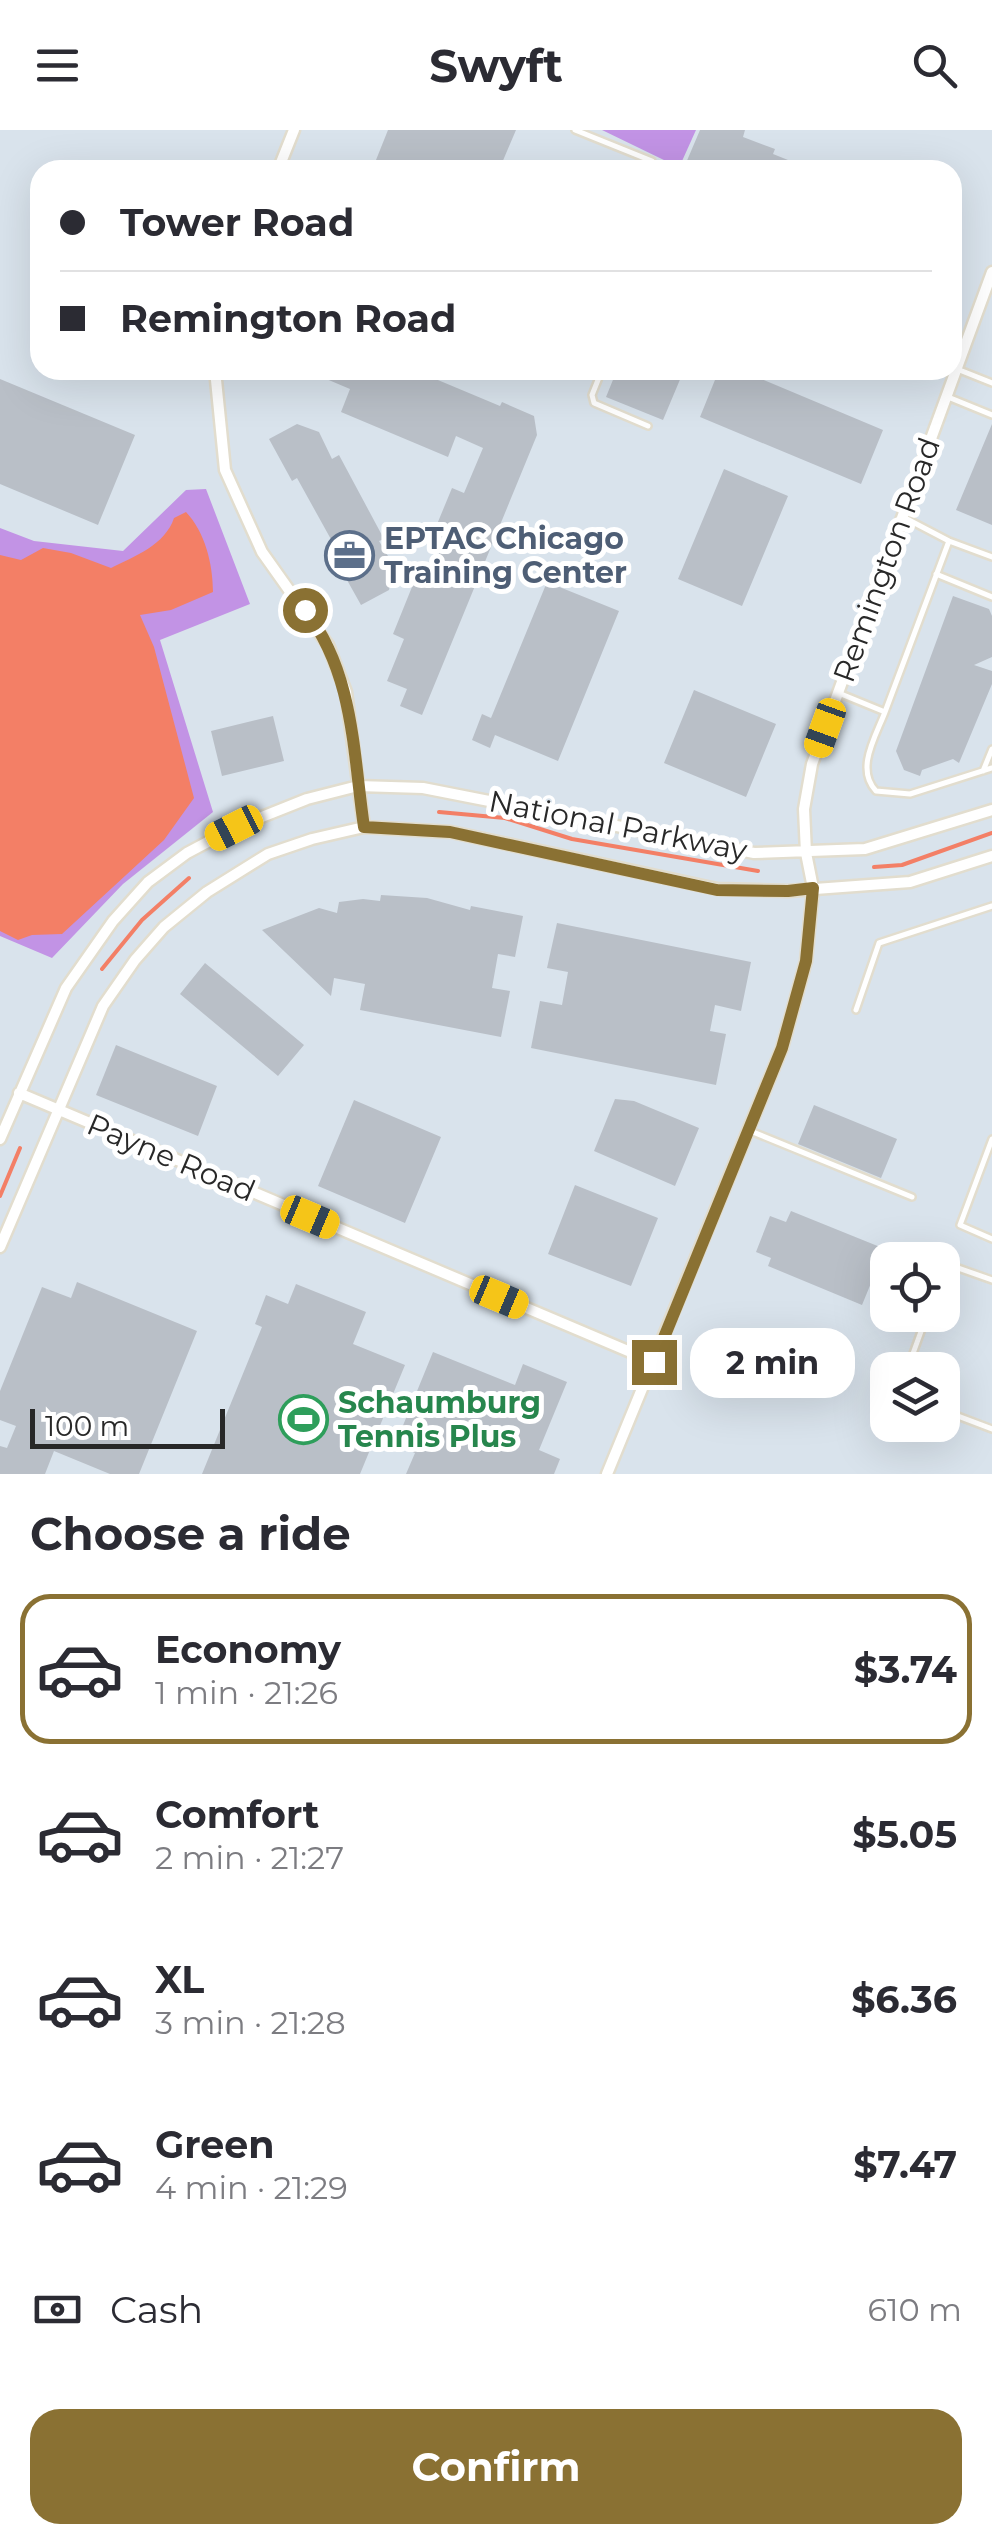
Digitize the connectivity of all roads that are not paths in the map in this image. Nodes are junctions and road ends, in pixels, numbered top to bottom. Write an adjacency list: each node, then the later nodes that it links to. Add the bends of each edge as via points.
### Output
1 (294, 130): 3 (street)
2 (575, 130): 4 (lane)
3 (282, 160)
4 (650, 160)
5 (992, 272): 6 (street, Remington Road)
6 (962, 355)
7 (962, 371): 11 (lane)
8 (216, 380): 25 (street, via 225,470 262,552 328,645 346,692)
9 (598, 380): 14 (lane, via 594,403)
10 (953, 380): 12 (street, Remington Road)
11 (992, 383)
12 (947, 396): 13 (lane); 15 (street, Remington Road)
13 (992, 415)
14 (648, 426)
15 (902, 517): 16 (lane); 20 (street, Remington Road)
16 (949, 541): 17 (lane); 18 (lane)
17 (992, 558)
18 (936, 574): 19 (lane); 21 (lane)
19 (992, 597)
20 (838, 693): 21 (lane); 28 (street, Remington Road, via 812,764)
21 (884, 712): 24 (lane, via 865,766 876,791 910,794)
22 (992, 748): 24 (lane)
23 (992, 768): 24 (lane)
24 (983, 771)
25 (358, 786): 27 (street); 28 (street, National Parkway, via 424,788 754,854); 33 (street, National Parkway, via 234,828 148,882 66,988)
26 (992, 810): 28 (street, National Parkway, via 866,849)
27 (364, 827): 30 (street, National Parkway, via 450,832 717,890); 34 (street, National Parkway, via 268,854 164,928 103,1006)
28 (806, 853): 30 (street, Remington Road)
29 (992, 856): 30 (street, National Parkway, via 910,882)
30 (813, 888): 35 (street, Remington Road, via 806,961 782,1048)
31 (992, 906): 32 (lane, via 879,943)
32 (856, 1010)
33 (19, 1094): 34 (street, Payne Road); 36 (street, National Parkway)
34 (57, 1110): 40 (street, National Parkway); 43 (street, Payne Road)
35 (748, 1130): 38 (lane); 43 (street, Remington Road)
36 (0, 1139)
37 (992, 1139): 39 (lane, via 960,1226)
38 (912, 1197)
39 (992, 1239)
40 (0, 1247)
41 (960, 1269): 42 (lane)
42 (992, 1280)
43 (654, 1362): 46 (street, Remington Road)
44 (960, 1417): 45 (lane)
45 (992, 1429)
46 (607, 1474)

